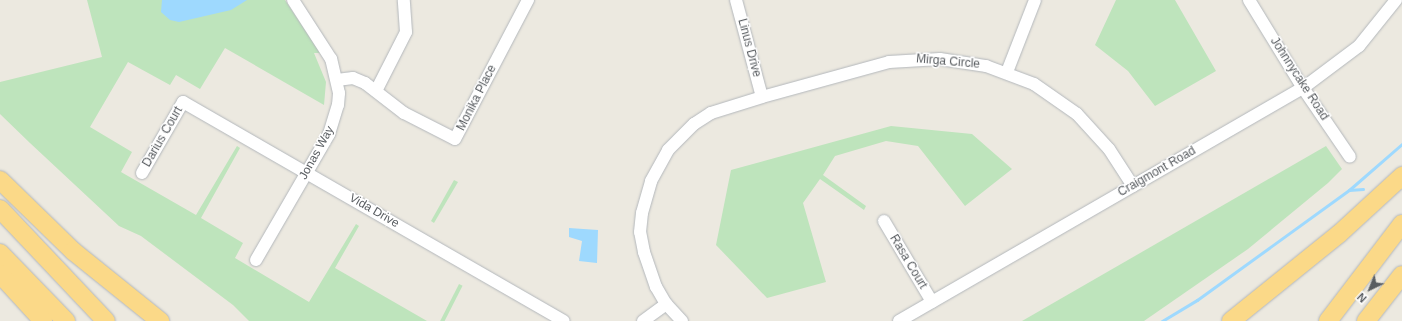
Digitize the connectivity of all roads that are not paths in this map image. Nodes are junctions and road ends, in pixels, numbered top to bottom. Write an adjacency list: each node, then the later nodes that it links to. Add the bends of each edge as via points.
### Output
1 (294, 0): 9 (street, Jonas Way, via 331,59)
2 (404, 0): 11 (street, via 406,32)
3 (528, 0): 11 (street, Monika Place, via 455,140 404,113)
4 (736, 0): 12 (street, Linus Drive)
5 (1035, 0): 8 (street)
6 (1249, 0): 10 (street, Johnnycake Road)
7 (1396, 0): 10 (street, Craigmont Road, via 1359,46)
8 (1007, 72): 12 (street, Mirga Circle, via 964,62 913,59 888,62); 19 (street, Mirga Circle, via 1034,84 1077,114 1109,149)
9 (337, 80): 11 (street, Monika Place, via 358,80); 15 (street, Jonas Way, via 339,93 336,119)
10 (1303, 88): 14 (street, Johnnycake Road); 19 (street, Craigmont Road)
11 (376, 91)
12 (762, 97): 28 (street, Mirga Circle, via 711,113 682,135 668,150 651,180 640,232 649,271)
13 (183, 102): 15 (street, Vida Drive); 16 (street, Darius Court)
14 (1350, 157)
15 (307, 171): 24 (street, Jonas Way); 34 (street, Vida Drive)
16 (142, 173)
17 (1402, 176): 29 (highway, via 1339,234)
18 (0, 180): 33 (highway, via 73,252)
19 (1134, 186): 27 (street, Craigmont Road)
20 (0, 209): 32 (highway)
21 (884, 221): 27 (street, Rasa Court)
22 (1402, 224): 38 (highway)
23 (0, 253): 31 (highway)
24 (256, 260)
25 (0, 274): 30 (highway)
26 (1402, 275): 39 (highway)
27 (932, 302): 37 (street, Craigmont Road)
28 (666, 304): 35 (street); 36 (street)
29 (1234, 318)
30 (44, 321)
31 (66, 321)
32 (106, 321)
33 (160, 321)
34 (564, 321)
35 (642, 321)
36 (682, 321)
37 (899, 321)
38 (1328, 321)
39 (1366, 321)

